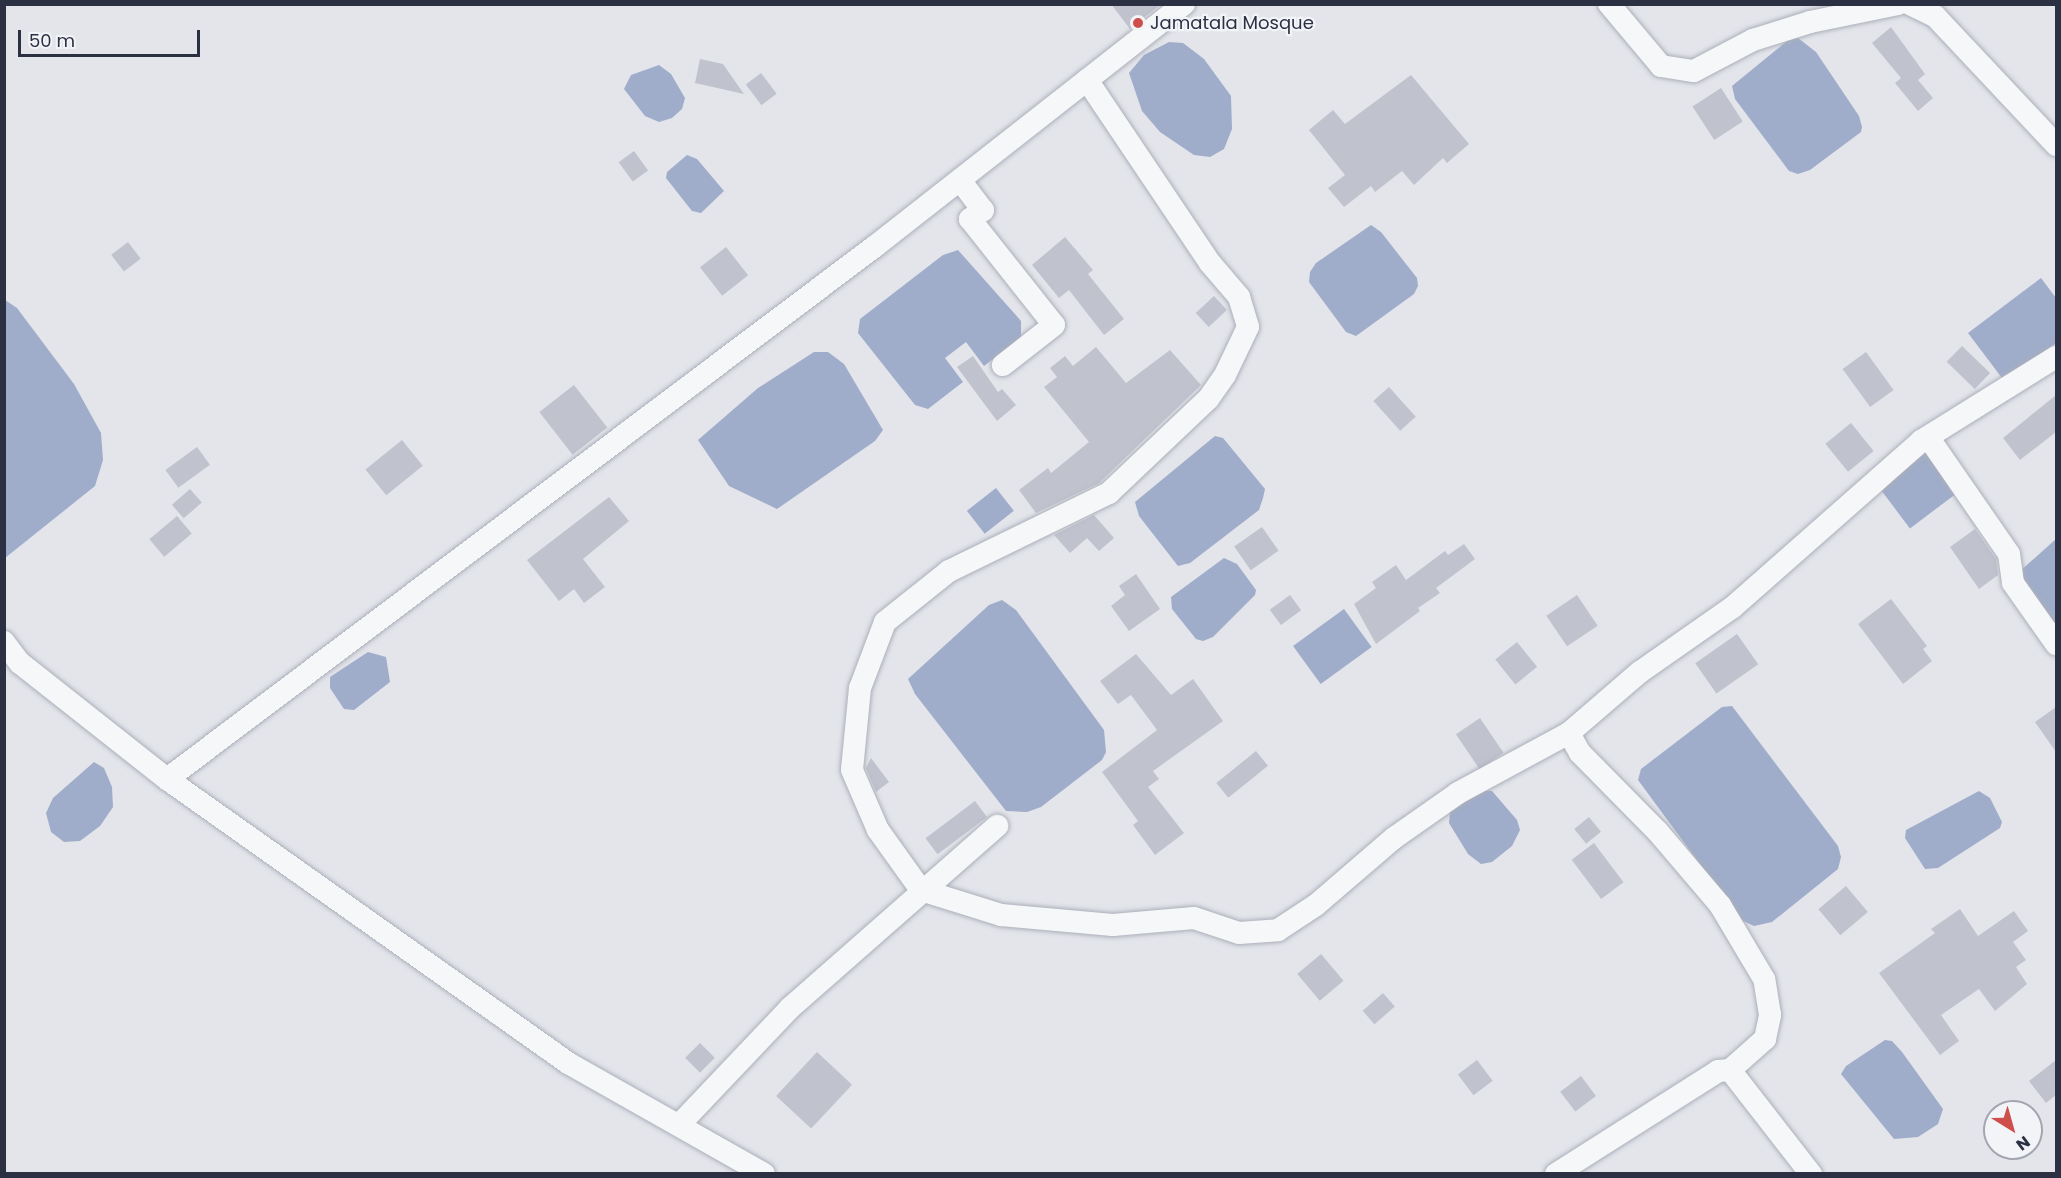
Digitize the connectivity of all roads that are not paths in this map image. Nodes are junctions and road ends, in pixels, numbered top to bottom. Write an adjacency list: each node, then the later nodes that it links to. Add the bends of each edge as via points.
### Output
1 (1184, 4): 5 (street)
2 (1609, 4): 3 (street, via 1661,66 1694,71 1753,40 1810,22)
3 (1898, 4)
4 (1911, 4): 6 (street, via 1935,16)
5 (1087, 80): 7 (street); 17 (street, via 1210,263 1239,297 1248,327 1225,375 1208,399 1109,493 949,571 885,622 860,688 852,770 878,830)
6 (2056, 145)
7 (960, 180): 9 (street, via 983,210 970,219 1053,325); 15 (street)
8 (2056, 357): 10 (street)
9 (1003, 366)
10 (1928, 437): 12 (street, via 2009,554 2013,583); 14 (street, via 1851,499 1733,607 1640,672)
11 (4, 642): 13 (street)
12 (2056, 644)
13 (12, 670): 15 (street)
14 (1569, 733): 17 (street, via 1552,738 1458,792 1394,838 1316,905 1278,930 1239,933 1194,918 1113,925 1001,915); 18 (street, via 1580,753 1658,832 1720,904 1764,979 1770,1015 1765,1040)
15 (166, 779): 19 (street, via 568,1063)
16 (997, 826): 17 (street)
17 (921, 890): 19 (street, via 790,1008)
18 (1730, 1070): 21 (street, via 1718,1071); 22 (street, via 1745,1084)
19 (679, 1125): 20 (street)
20 (764, 1173)
21 (1556, 1173)
22 (1811, 1173)

